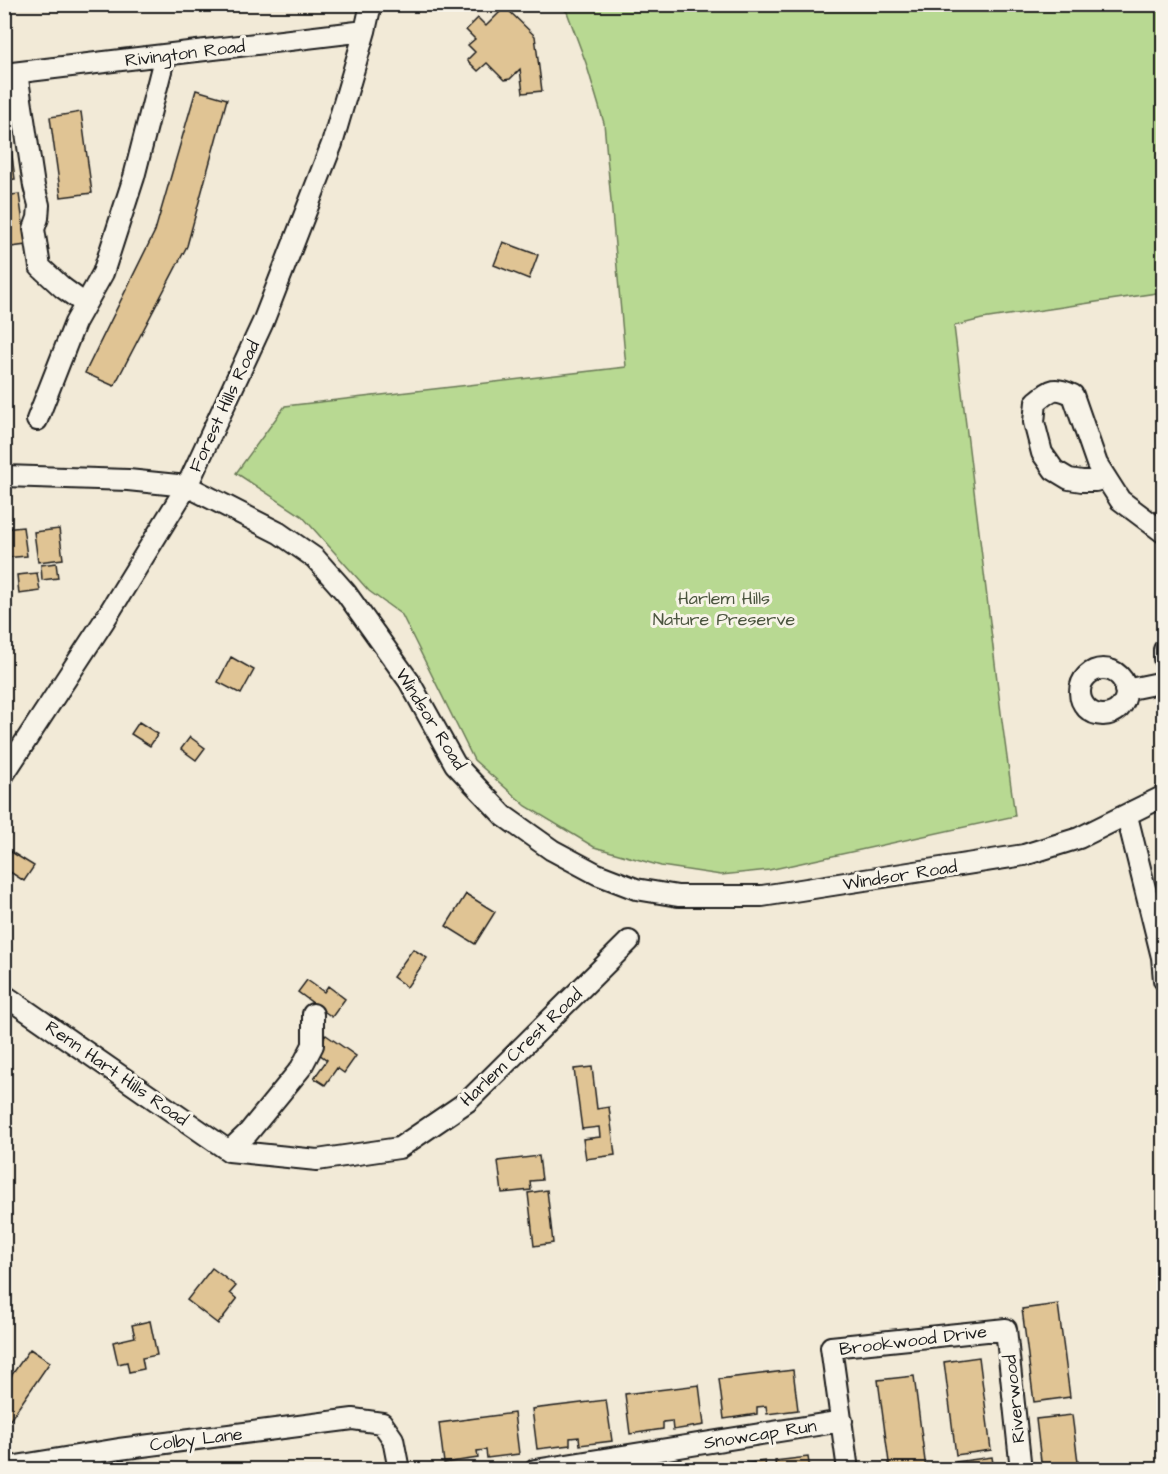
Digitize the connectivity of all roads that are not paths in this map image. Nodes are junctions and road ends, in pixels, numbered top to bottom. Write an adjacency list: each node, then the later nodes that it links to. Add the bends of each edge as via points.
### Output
1 (371, 4): 2 (street, Forest Hills Road)
2 (365, 31): 3 (street, Rivington Road); 9 (street, Forest Hills Road, via 332,144 263,322)
3 (165, 55): 4 (street, Rivington Road); 5 (street, via 134,177 103,273)
4 (11, 74): 5 (street, via 39,206 34,229 40,267)
5 (85, 304): 6 (street)
6 (37, 420)
7 (4, 476): 9 (street, Windsor Road)
8 (1106, 478): 8 (street, via 1097,464 1073,395 1059,389 1048,392 1036,402 1034,422 1042,453 1054,470 1069,479); 10 (street, via 1120,500)
9 (187, 486): 15 (street, Forest Hills Road); 17 (street, Windsor Road, via 279,533 315,558 346,593 409,681 455,764 504,816 552,850 636,890 678,896 762,896 1024,855 1078,838)
10 (1164, 533)
11 (1164, 650): 12 (street)
12 (1164, 659)
13 (1164, 682): 14 (street)
14 (1125, 690)
15 (4, 774)
16 (1164, 796): 17 (street, Windsor Road)
17 (1127, 816): 19 (street)
18 (629, 941): 23 (street, Harlem Crest Road, via 468,1101 399,1149 317,1160)
19 (1163, 957): 20 (street)
20 (1164, 980)
21 (4, 996): 23 (street, Renn Hart Hills Road)
22 (313, 1014): 23 (street, via 313,1045 302,1068)
23 (229, 1151)
24 (1006, 1329): 25 (street, Brookwood Drive, via 831,1347); 30 (street, Riverwood)
25 (842, 1421): 28 (street, Snowcap Run); 29 (street, Brookwood Drive)
26 (4, 1468): 27 (street, Colby Lane, via 353,1419 382,1423 393,1439)
27 (399, 1470)
28 (535, 1470)
29 (848, 1470)
30 (1021, 1470)

